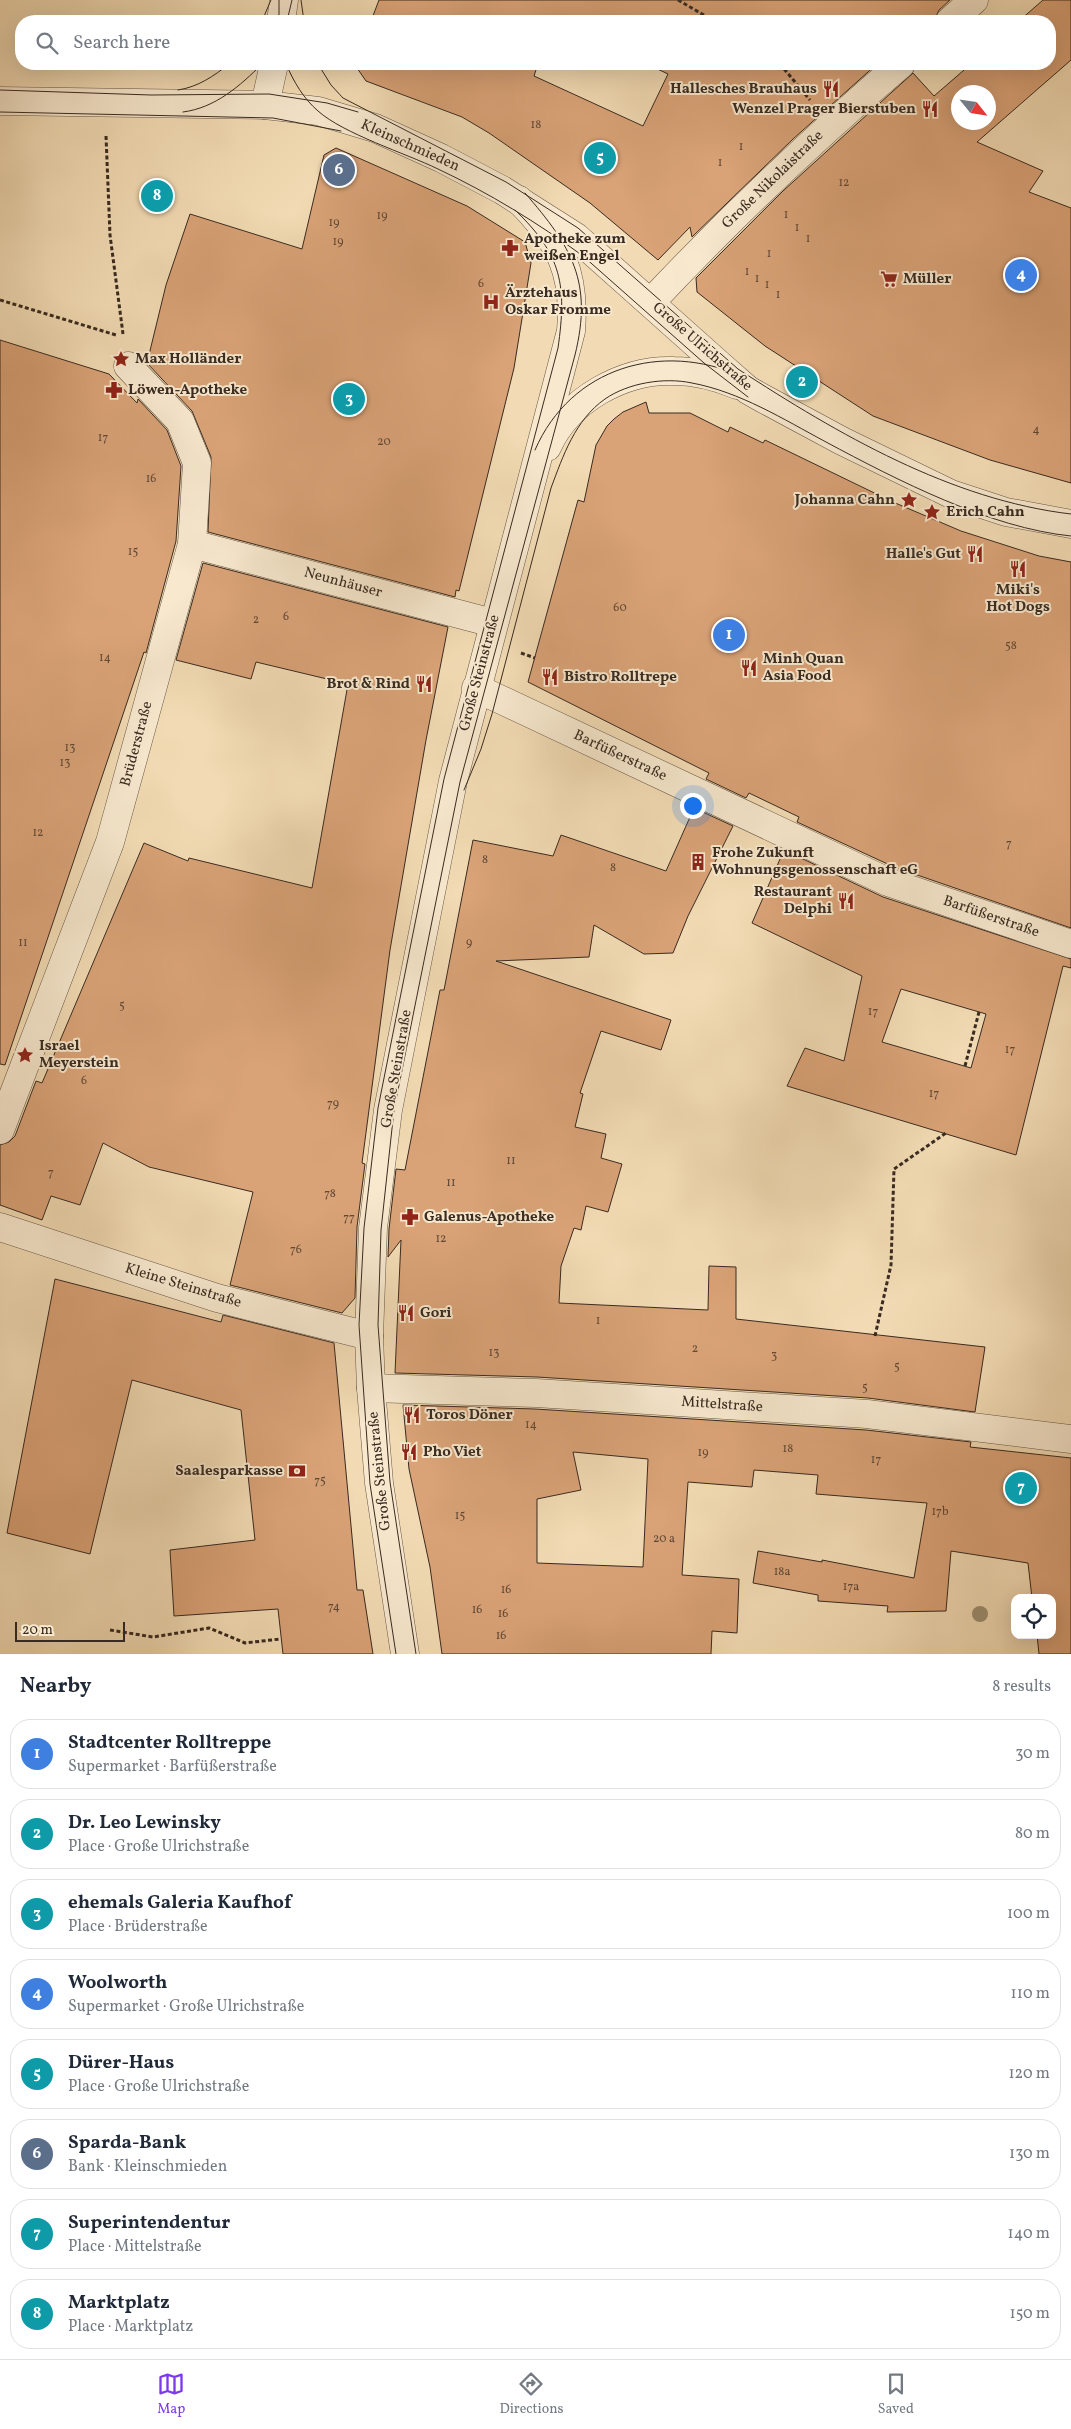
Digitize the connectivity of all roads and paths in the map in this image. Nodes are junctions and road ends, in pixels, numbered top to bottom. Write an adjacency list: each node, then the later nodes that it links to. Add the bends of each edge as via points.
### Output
1 (284, 0): 4 (street)
2 (678, 0): 5 (path)
3 (974, 0): 6 (street)
4 (282, 15)
5 (704, 15)
6 (957, 15)
7 (273, 70): 11 (street)
8 (785, 70): 12 (path)
9 (893, 70): 12 (street, Große Nikolaistraße)
10 (0, 101): 11 (street, Kleinschmieden)
11 (265, 105): 14 (street, Kleinschmieden, via 318,111 375,128 441,158)
12 (831, 124): 16 (street, Große Nikolaistraße, via 731,219)
13 (106, 133): 15 (path, via 110,235 124,337)
14 (519, 200): 16 (street, Große Ulrichstraße, via 576,237); 19 (street, Große Steinstraße, via 548,232 559,250 567,267 572,311 571,331)
15 (0, 300)
16 (651, 302): 18 (street, Große Ulrichstraße)
17 (128, 366): 21 (street, Brüderstraße, via 180,421 197,463)
18 (748, 390): 19 (street, Große Steinstraße, via 726,380 675,370 625,378 605,387 580,404 558,426); 20 (street, Große Ulrichstraße, via 842,441 951,494 1006,512)
19 (527, 494): 22 (street, Große Steinstraße)
20 (1071, 524)
21 (192, 544): 22 (street, Neunhäuser); 27 (street, Brüderstraße, via 110,842)
22 (493, 623): 23 (street, Große Steinstraße)
23 (476, 688): 24 (street, Barfüßerstraße, via 888,882); 30 (street, Große Steinstraße, via 453,781 388,1110 373,1228)
24 (1071, 944)
25 (979, 1012): 26 (path)
26 (965, 1066)
27 (0, 1130)
28 (946, 1133): 31 (path, via 894,1169 891,1265)
29 (0, 1226): 30 (street, Kleine Steinstraße, via 217,1298)
30 (369, 1336): 32 (street, Große Steinstraße)
31 (875, 1336)
32 (371, 1388): 33 (street, Mittelstraße, via 536,1393 867,1414); 36 (street, Große Steinstraße, via 379,1483)
33 (1071, 1439)
34 (110, 1630): 35 (path, via 153,1637 209,1628 245,1642)
35 (280, 1639)
36 (405, 1654)

